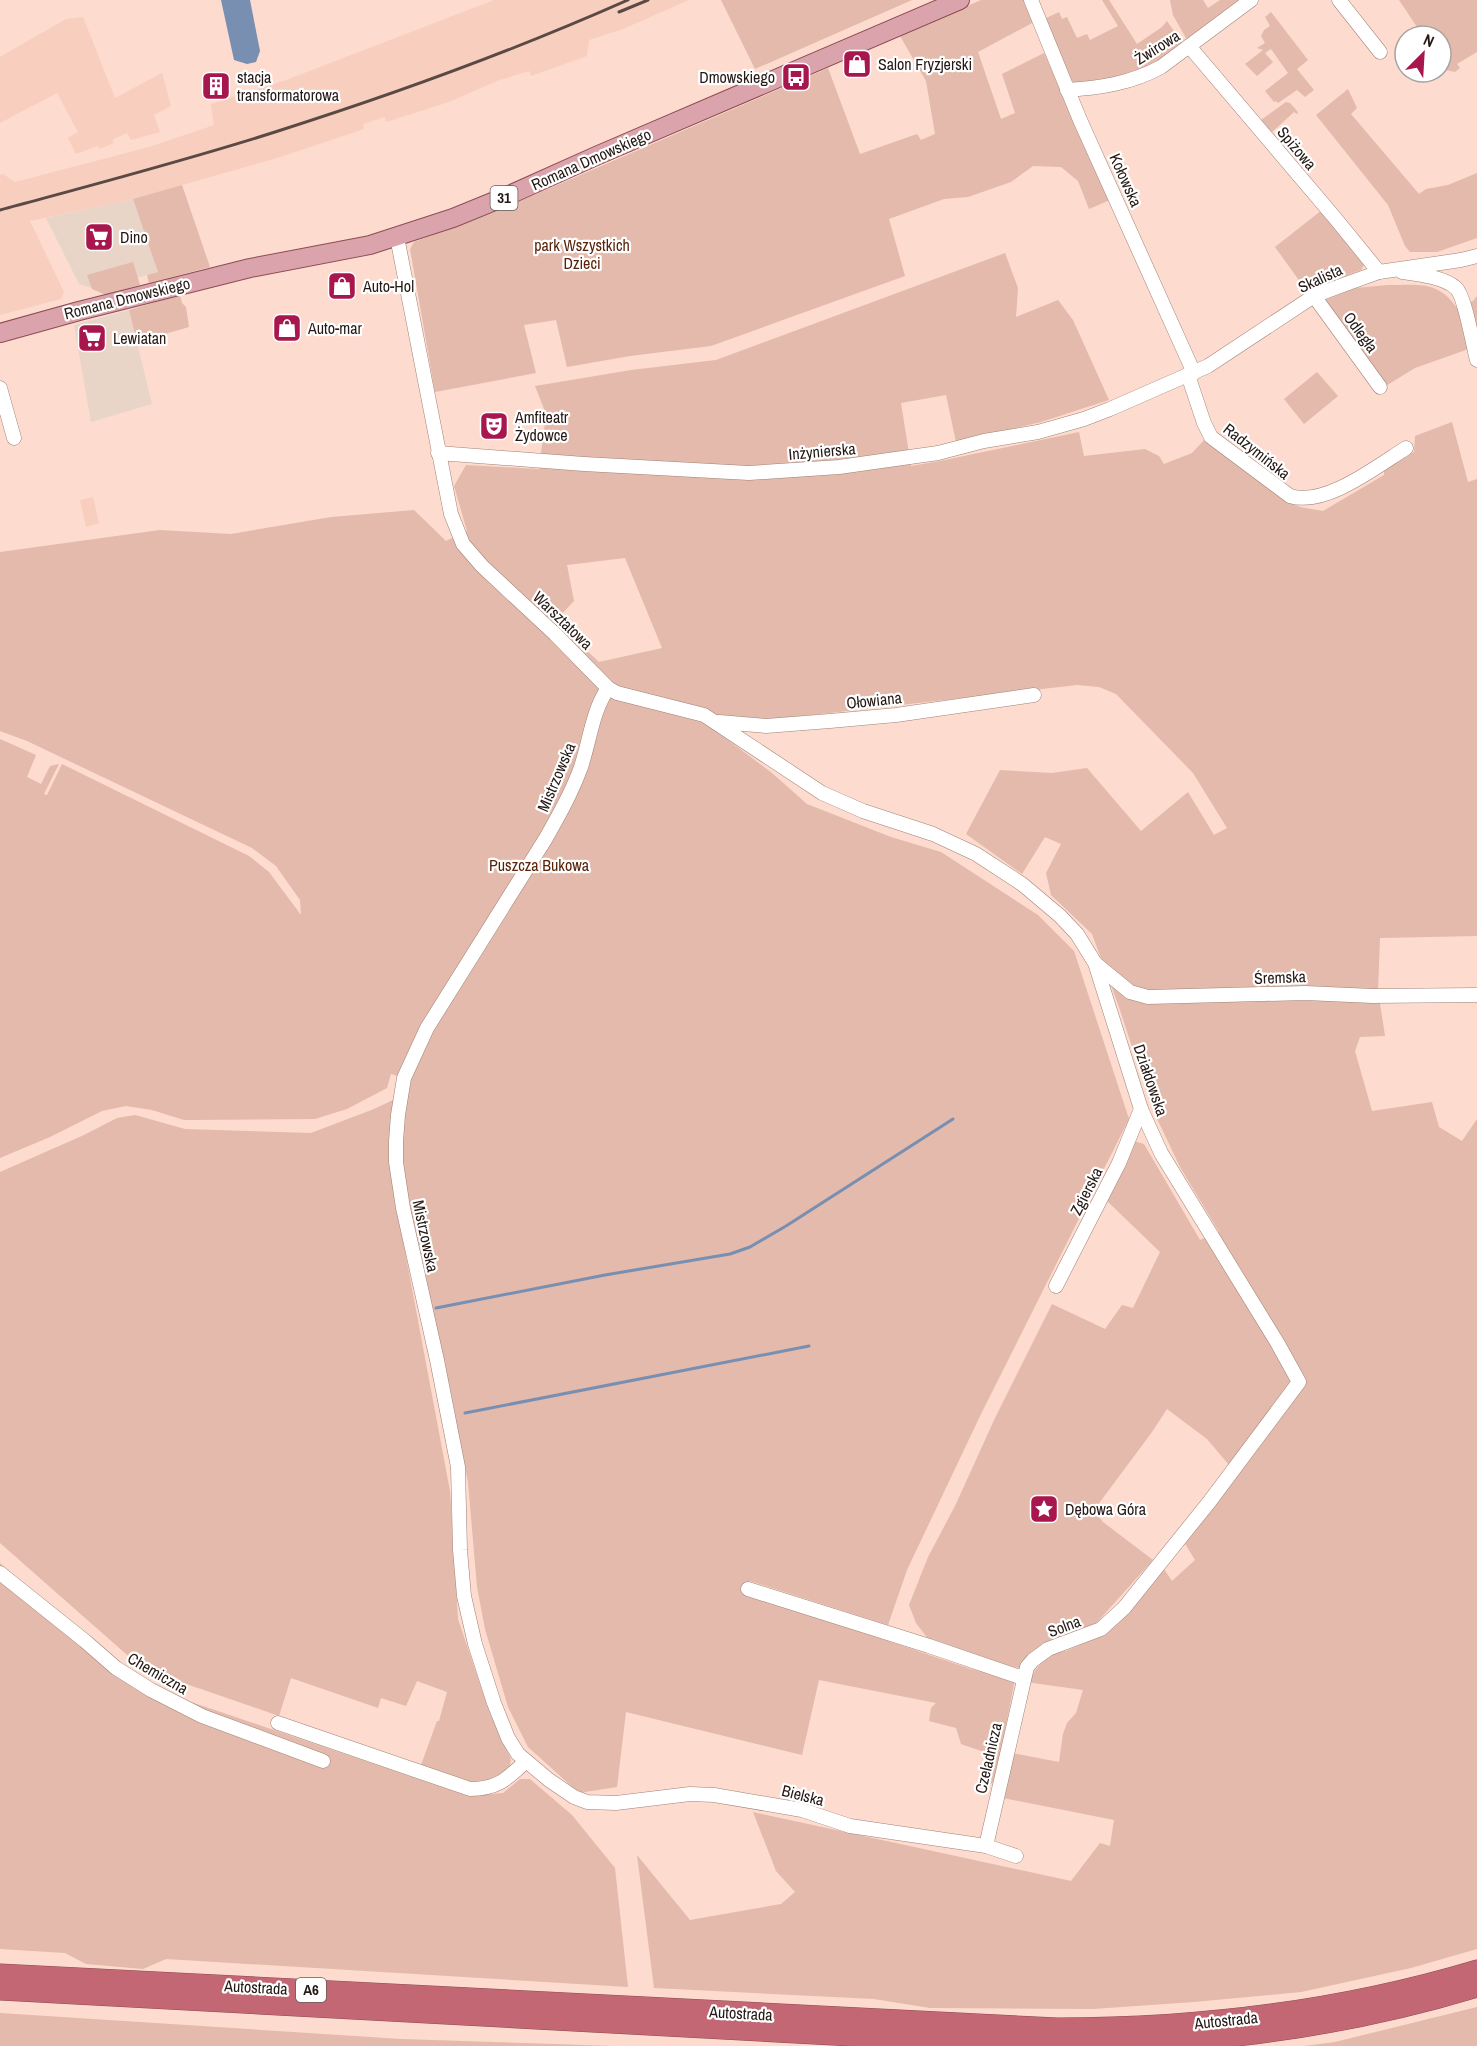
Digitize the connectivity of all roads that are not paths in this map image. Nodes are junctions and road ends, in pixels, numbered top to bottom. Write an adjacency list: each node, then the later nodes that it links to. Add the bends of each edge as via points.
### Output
1 (960, 0): 8 (main road, Romana Dmowskiego / 31, via 507,196)
2 (1030, 0): 7 (street, Kołowska)
3 (1251, 0): 5 (street, Żwirowa)
4 (1339, 0): 6 (street)
5 (1190, 46): 7 (street, Żwirowa, via 1145,75 1121,84); 10 (street, Spiżowa)
6 (1380, 52)
7 (1067, 90): 14 (street, Kołowska)
8 (397, 237): 12 (main road, Romana Dmowskiego / 31, via 211,277); 19 (street, Warsztatowa)
9 (1477, 256): 10 (street, Skalista)
10 (1378, 272): 11 (street, Skalista); 13 (street, via 1413,273 1455,286)
11 (1314, 296): 14 (street, Skalista); 15 (street, Odległa)
12 (0, 333)
13 (1477, 360)
14 (1191, 374): 18 (street, Radzymińska, via 1211,437 1290,496 1305,499 1327,494); 19 (street, Inżynierska, via 1083,419 1038,432 938,453 839,467 750,473)
15 (1380, 387)
16 (0, 388): 17 (street)
17 (14, 438)
18 (1406, 448)
19 (438, 453): 20 (street, Warsztatowa, via 451,514 464,544)
20 (608, 688): 22 (street, Warsztatowa, via 630,698 692,711); 34 (street, Mistrzowska, via 597,708 581,768 560,813 426,1028 404,1078 398,1115 396,1161 403,1208 458,1467 461,1558 468,1615 498,1714 510,1743)
21 (1034, 695): 22 (street, Ołowiana, via 830,721 766,726)
22 (717, 722): 23 (street, Warsztatowa, via 822,793)
23 (933, 834): 24 (street, Działdowska, via 976,854 1043,900 1077,934)
24 (1095, 963): 25 (street, Śremska, via 1130,992 1149,997 1305,993); 26 (street, Działdowska)
25 (1477, 995)
26 (1141, 1109): 27 (street, Zgierska, via 1119,1163); 28 (street, Działdowska, via 1161,1153)
27 (1056, 1286)
28 (1299, 1382): 31 (street, Solna, via 1124,1608 1101,1629 1040,1654 1027,1667)
29 (0, 1573): 33 (street, Chemiczna, via 116,1668 151,1690 202,1716)
30 (748, 1589): 31 (street)
31 (1023, 1678): 36 (street, Czeladnicza)
32 (278, 1723): 34 (street, via 470,1789 497,1786)
33 (323, 1761)
34 (526, 1761): 35 (street, Mistrzowska)
35 (579, 1800): 36 (street, Bielska, via 605,1804 707,1794 802,1810 850,1826)
36 (986, 1846): 37 (street, Bielska)
37 (1016, 1856)
38 (1477, 1970): 43 (highway, Autostrada / A6, via 1378,1996 1312,2008 1160,2026 1023,2027)
39 (0, 1974): 42 (highway, Autostrada / A6)
40 (1477, 1987): 43 (highway, Autostrada / A6, via 1306,2027 1155,2043 1011,2044)
41 (0, 1990): 42 (highway, Autostrada / A6)
42 (621, 2015): 43 (highway, Autostrada / A6)
43 (650, 2017)

